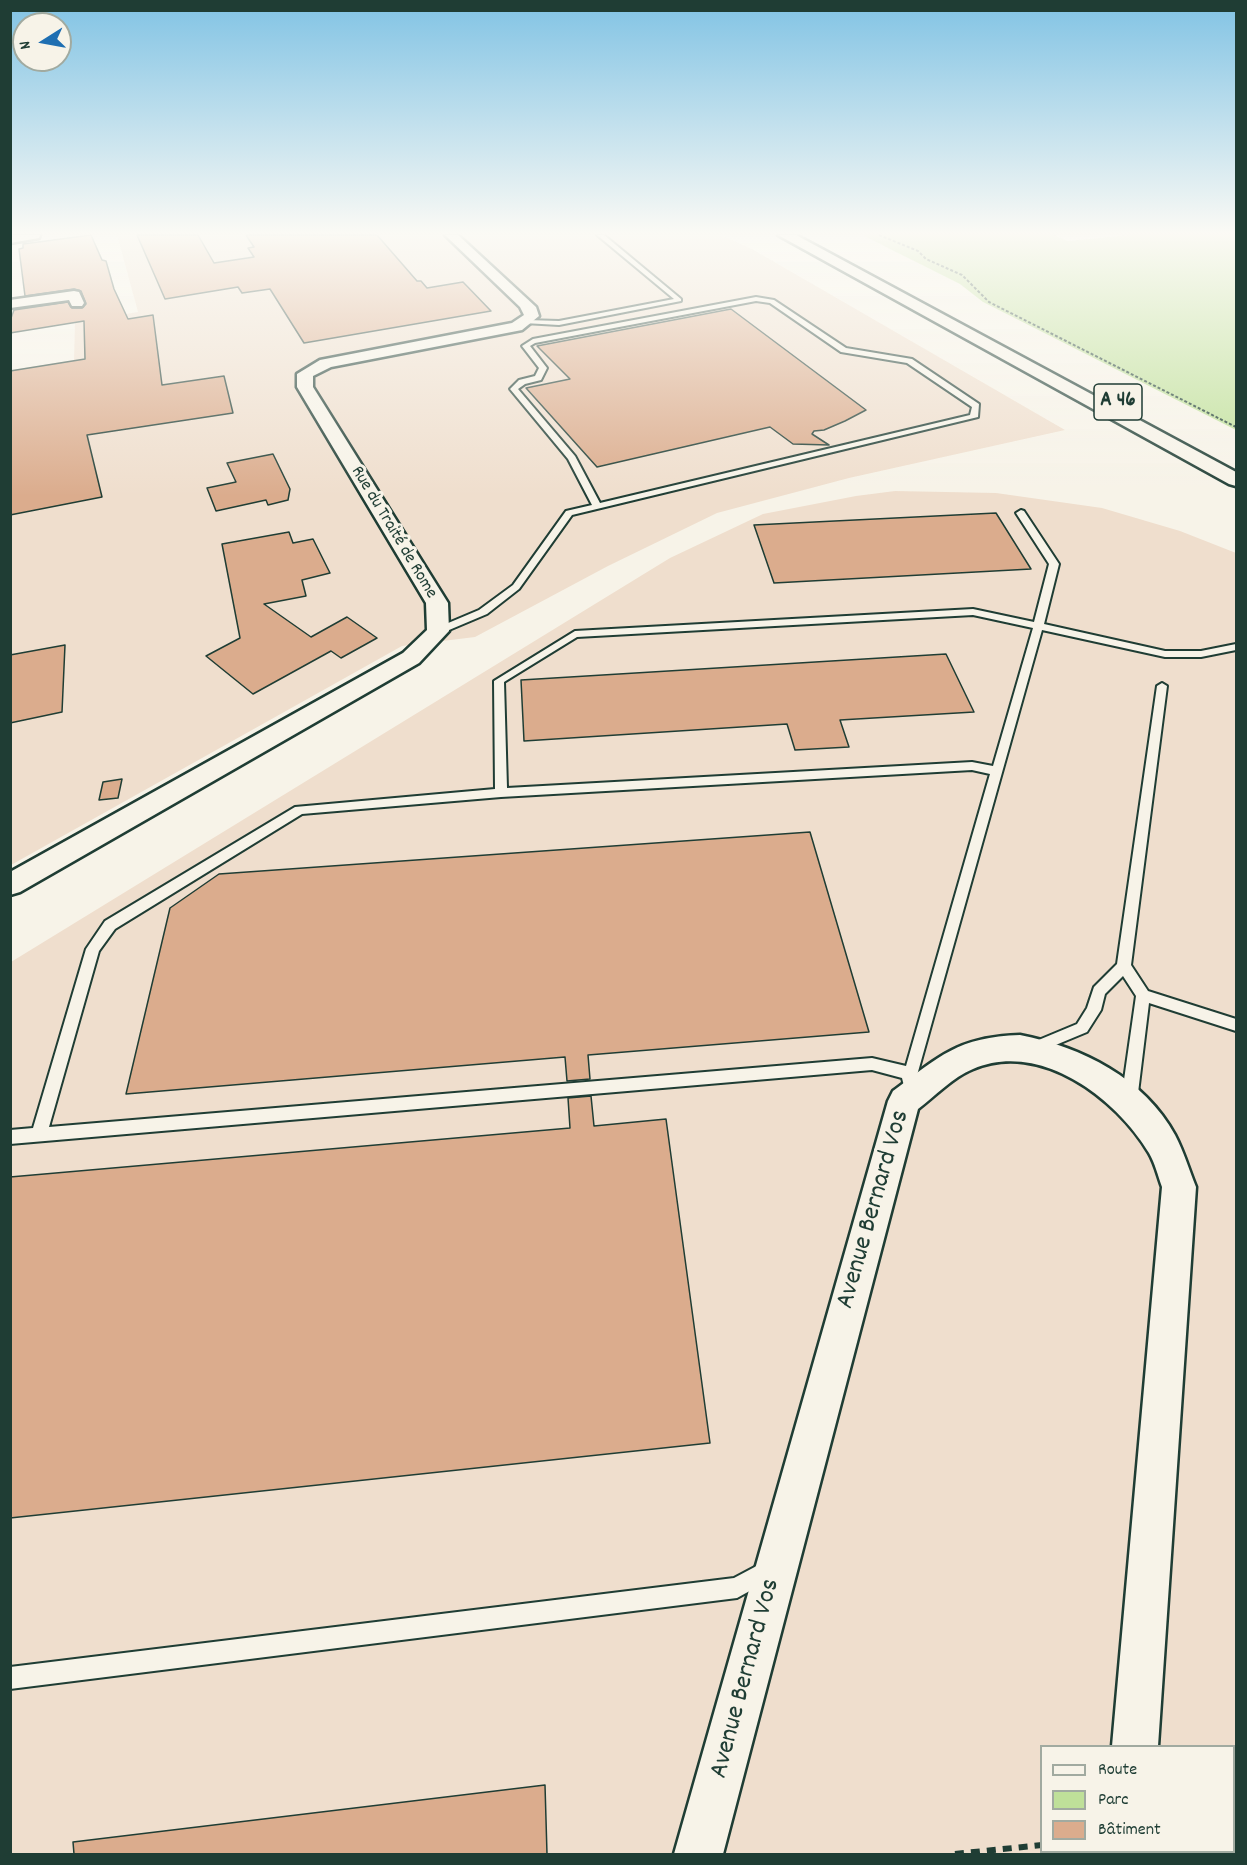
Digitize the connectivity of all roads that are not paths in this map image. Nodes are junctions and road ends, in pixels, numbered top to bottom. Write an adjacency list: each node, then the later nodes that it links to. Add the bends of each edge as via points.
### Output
1 (526, 322): 15 (street, Rue du Traité de Rome, via 517,327 326,363 305,374 304,387 436,603)
2 (527, 322): 3 (lane)
3 (564, 322)
4 (634, 322): 12 (lane, via 533,341 526,346 543,368 538,378 514,388 572,458)
5 (803, 322): 12 (lane, via 844,350 909,361 976,406 974,417)
6 (946, 322): 11 (highway, A 46)
7 (966, 322): 8 (highway, A 46)
8 (1000, 339): 9 (highway); 10 (highway, A 46)
9 (1196, 437)
10 (1236, 465)
11 (1236, 480)
12 (597, 506): 15 (lane, via 569,513 516,587 483,612)
13 (1021, 513): 14 (lane, via 1054,564)
14 (1039, 625): 16 (lane, via 1191,657); 18 (lane); 19 (lane, via 974,612 575,634 499,681)
15 (438, 631): 20 (street, Rue du Traité de Rome, via 411,658)
16 (1236, 646)
17 (1162, 686): 21 (lane)
18 (997, 771): 19 (lane, via 972,765); 25 (lane)
19 (501, 793): 27 (lane, via 299,810 110,925 93,949)
20 (10, 885)
21 (1124, 966): 22 (lane); 24 (lane, via 1099,991 1094,1010 1082,1028)
22 (1143, 995): 23 (lane); 26 (lane)
23 (1236, 1024)
24 (1032, 1049): 25 (street, Avenue Bernard Vos, via 998,1050 964,1058); 26 (street, Avenue Bernard Vos, via 1091,1072)
25 (908, 1087): 27 (lane, via 872,1064); 29 (street, Avenue Bernard Vos)
26 (1130, 1101): 31 (street, Avenue Bernard Vos, via 1162,1144 1179,1187)
27 (39, 1135): 28 (lane)
28 (10, 1137)
29 (778, 1563): 30 (lane, via 737,1588); 32 (street, Avenue Bernard Vos)
30 (10, 1678)
31 (1135, 1745)
32 (698, 1854)

